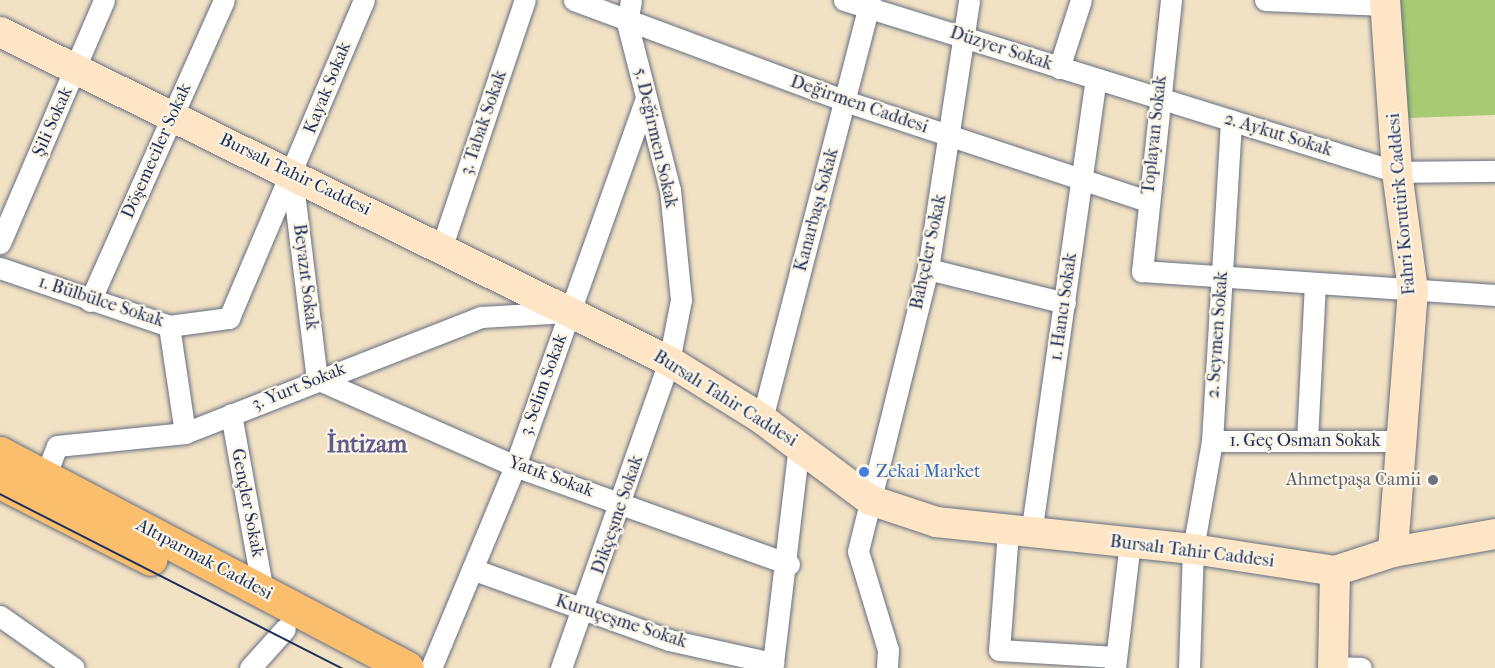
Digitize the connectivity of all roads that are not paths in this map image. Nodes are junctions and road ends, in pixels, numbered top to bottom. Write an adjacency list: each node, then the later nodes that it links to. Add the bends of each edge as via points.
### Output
1 (104, 0): 18 (street, Şili Sokak)
2 (224, 0): 24 (street, Döşemeciler Sokak)
3 (364, 0): 29 (street, Kayak Sokak)
4 (525, 0): 33 (street, 3. Tabak Sokak)
5 (574, 0): 14 (street, Değirmen Caddesi)
6 (631, 0): 15 (street)
7 (843, 0): 13 (street, Düzyer Sokak)
8 (969, 0): 17 (street, Bahçeler Sokak)
9 (1081, 0): 19 (street)
10 (1171, 0): 22 (street, Toplayan Sokak)
11 (1268, 0): 12 (street)
12 (1386, 2): 28 (main road, Fahri Korutürk Caddesi)
13 (869, 4): 17 (street, Düzyer Sokak); 23 (street, Kanarbaşı Sokak)
14 (599, 6): 15 (street, Değirmen Caddesi)
15 (627, 23): 21 (street, 5. Değirmen Sokak); 23 (street, Değirmen Caddesi)
16 (0, 32): 18 (main road, Bursalı Tahir Caddesi)
17 (963, 37): 19 (street, Düzyer Sokak); 26 (street, Bahçeler Sokak)
18 (76, 68): 24 (main road, Bursalı Tahir Caddesi); 32 (street, Şili Sokak)
19 (1059, 68): 20 (street, Düzyer Sokak)
20 (1096, 80): 22 (street, Düzyer Sokak); 30 (street, 1. Hancı Sokak)
21 (646, 99): 42 (street, 3. Selim Sokak); 44 (street, 5. Değirmen Sokak, via 670,190 681,300)
22 (1158, 99): 25 (street, 2. Aykut Sokak); 31 (street, Toplayan Sokak)
23 (845, 101): 26 (street, Değirmen Caddesi); 47 (street, Kanarbaşı Sokak)
24 (173, 115): 29 (main road, Bursalı Tahir Caddesi); 40 (street, Döşemeciler Sokak)
25 (1231, 121): 28 (street, 2. Aykut Sokak); 36 (street, 2. Seymen Sokak)
26 (951, 138): 30 (street, Değirmen Caddesi); 35 (street, Bahçeler Sokak)
27 (1495, 171): 28 (street, 2. Aykut Sokak)
28 (1397, 172): 38 (main road, Fahri Korutürk Caddesi)
29 (292, 176): 33 (main road, Bursalı Tahir Caddesi); 43 (street, 1. Bülbülce Sokak, via 229,318); 45 (street, Beyazıt Sokak)
30 (1082, 183): 31 (street, Değirmen Caddesi); 41 (street, 1. Hancı Sokak)
31 (1148, 201): 36 (street, Toplayan Sokak, via 1142,271)
32 (0, 243)
33 (442, 246): 42 (main road, Bursalı Tahir Caddesi)
34 (0, 268): 40 (street, 1. Bülbülce Sokak)
35 (928, 269): 41 (street); 57 (street, Bahçeler Sokak)
36 (1222, 277): 37 (street); 49 (street, 2. Seymen Sokak)
37 (1315, 284): 38 (street); 50 (street)
38 (1413, 290): 39 (street); 51 (main road, Fahri Korutürk Caddesi)
39 (1495, 295)
40 (90, 302): 43 (street, 1. Bülbülce Sokak)
41 (1065, 303): 59 (street, 1. Hancı Sokak)
42 (570, 312): 44 (main road, Bursalı Tahir Caddesi); 45 (street, 3. Yurt Sokak, via 481,317); 54 (street, 3. Selim Sokak)
43 (169, 326): 48 (street)
44 (669, 361): 47 (main road, Bursalı Tahir Caddesi); 58 (street, Dikçeşme Sokak)
45 (317, 379): 46 (street, 3. Yurt Sokak); 54 (street, Yatık Sokak)
46 (231, 414): 48 (street, 3. Yurt Sokak); 67 (street, Gençler Sokak)
47 (762, 419): 52 (main road, Bursalı Tahir Caddesi)
48 (185, 433): 55 (street, 3. Yurt Sokak, via 57,446)
49 (1212, 441): 50 (street, 1. Geç Osman Sokak); 62 (street, 2. Seymen Sokak)
50 (1308, 441): 51 (street, 1. Geç Osman Sokak)
51 (1398, 441): 63 (main road, Fahri Korutürk Caddesi)
52 (799, 445): 57 (main road, Bursalı Tahir Caddesi); 64 (street)
53 (0, 453): 55 (main road, Altıparmak Caddesi)
54 (515, 466): 58 (street, Yatık Sokak); 65 (street, 3. Selim Sokak)
55 (45, 477): 67 (main road, Altıparmak Caddesi)
56 (0, 482): 70 (main road, Altıparmak Caddesi)
57 (870, 500): 59 (main road, Bursalı Tahir Caddesi, via 936,522); 78 (street, Bahçeler Sokak, via 858,551 888,650)
58 (622, 503): 64 (street, Yatık Sokak); 68 (street, Dikçeşme Sokak)
59 (1019, 533): 61 (main road, Bursalı Tahir Caddesi); 71 (street, 1. Hancı Sokak, via 999,650)
60 (1495, 534): 63 (main road, Bursalı Tahir Caddesi)
61 (1130, 543): 62 (main road, Bursalı Tahir Caddesi); 71 (street)
62 (1193, 549): 66 (main road, Bursalı Tahir Caddesi); 79 (street, 2. Seymen Sokak)
63 (1393, 552): 66 (main road, Bursalı Tahir Caddesi)
64 (789, 564): 68 (street, Kuruçeşme Sokak, via 773,663 669,640)
65 (472, 569): 68 (street, Kuruçeşme Sokak); 76 (street, 3. Selim Sokak)
66 (1335, 571): 80 (main road)
67 (263, 592): 75 (main road, Altıparmak Caddesi)
68 (585, 612): 77 (street, Dikçeşme Sokak)
69 (0, 616): 72 (street)
70 (285, 629): 73 (street); 74 (main road, Altıparmak Caddesi)
71 (1116, 663)
72 (74, 668)
73 (250, 668)
74 (360, 668)
75 (407, 668)
76 (431, 668)
77 (561, 668)
78 (887, 668)
79 (1189, 668)
80 (1343, 668)

